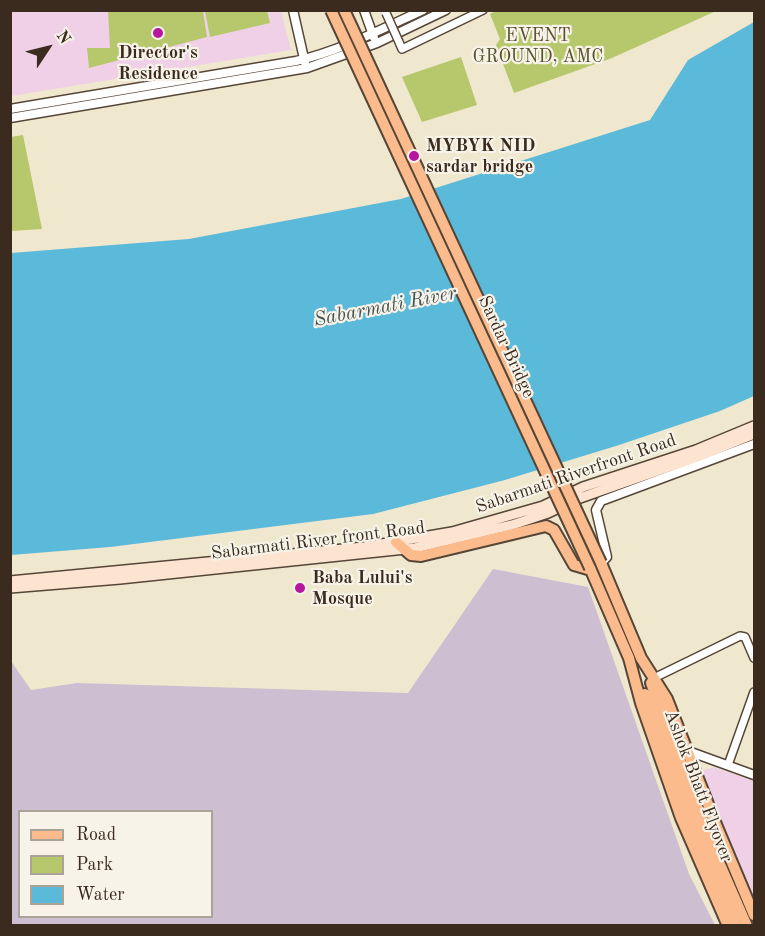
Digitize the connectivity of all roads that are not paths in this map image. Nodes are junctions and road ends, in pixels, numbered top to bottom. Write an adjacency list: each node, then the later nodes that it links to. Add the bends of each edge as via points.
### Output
1 (293, 10): 11 (street)
2 (331, 10): 20 (main road, Sardar Bridge, bridge)
3 (344, 10): 19 (main road, Sardar Bridge, bridge)
4 (364, 10): 9 (street)
5 (423, 10): 9 (street)
6 (446, 10): 10 (street)
7 (483, 10): 8 (street, bridge, via 402,49)
8 (385, 12)
9 (373, 34): 10 (street); 11 (street)
10 (377, 43): 11 (street)
11 (306, 64): 12 (street)
12 (110, 98): 13 (street); 14 (street)
13 (10, 109)
14 (10, 118)
15 (754, 426): 18 (main road, Sabarmati Riverfront Road, via 696,450 583,487 543,506)
16 (754, 434): 18 (main road, Sabarmati River front Road, via 512,525)
17 (754, 444): 19 (street, via 601,501 596,510 607,557)
18 (399, 546): 20 (main road, via 411,555 421,556 546,526 554,530 574,565); 22 (main road, Sabarmati River front Road)
19 (601, 563): 25 (main road, Sardar Bridge)
20 (591, 569): 24 (main road, Sardar Bridge)
21 (10, 581): 22 (main road)
22 (48, 581): 23 (main road, Sabarmati River front Road)
23 (10, 588)
24 (629, 658): 29 (main road, Ashok Bhatt Flyover); 34 (main road, via 681,818)
25 (641, 658): 27 (main road); 29 (main road, Ashok Bhatt Flyover)
26 (754, 658): 27 (street, via 745,637 740,636)
27 (654, 678): 30 (main road)
28 (754, 692): 31 (street)
29 (655, 705): 35 (main road, Ashok Bhatt Flyover, via 686,807); 36 (main road, Ashok Bhatt Flyover)
30 (688, 751): 31 (street); 33 (main road)
31 (728, 765): 32 (street)
32 (754, 774)
33 (754, 915)
34 (728, 926)
35 (736, 926)
36 (747, 926)

